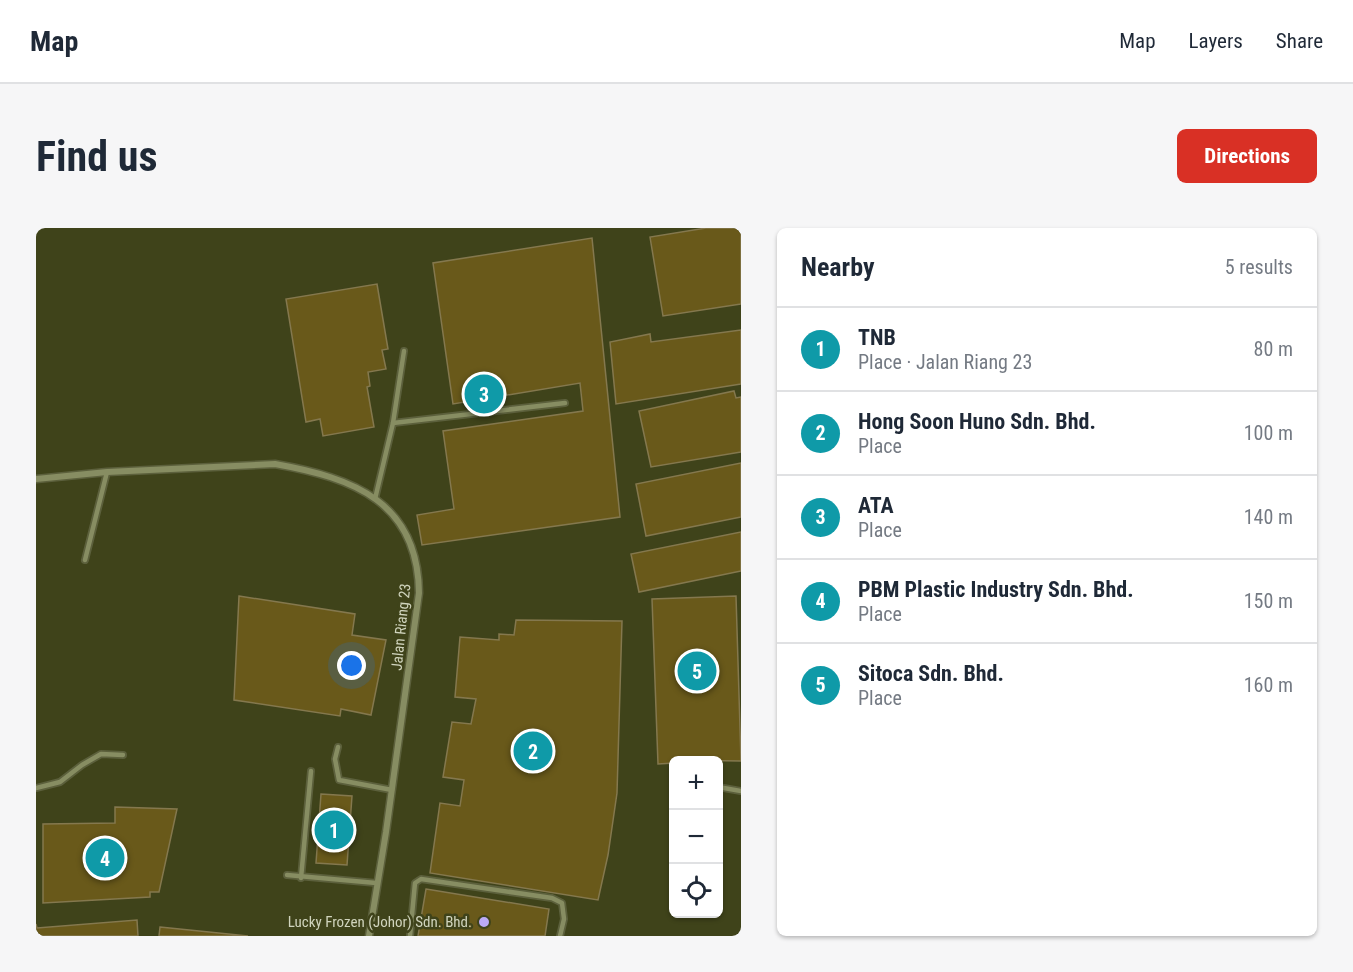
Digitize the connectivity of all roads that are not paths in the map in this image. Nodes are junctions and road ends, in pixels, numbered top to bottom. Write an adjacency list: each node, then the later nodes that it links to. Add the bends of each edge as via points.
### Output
1 (404, 351): 3 (lane)
2 (565, 403): 3 (lane)
3 (393, 423): 6 (lane)
4 (107, 472): 5 (street, Jalan Riang 23); 6 (street, Jalan Riang 23, via 275,464 356,486); 7 (lane)
5 (36, 479)
6 (375, 499): 13 (street, Jalan Riang 23, via 404,529 419,576)
7 (85, 560)
8 (338, 747): 13 (lane, via 335,759 339,780)
9 (123, 755): 11 (lane, via 101,754 60,782)
10 (311, 771): 16 (lane)
11 (36, 788)
12 (723, 788): 14 (lane)
13 (392, 790): 17 (street, Jalan Riang 23)
14 (741, 792)
15 (286, 875): 16 (lane)
16 (301, 878): 17 (lane)
17 (376, 883): 18 (street, Jalan Riang 23)
18 (369, 936)
19 (410, 936): 20 (lane, via 415,883 421,879 552,898 562,903)
20 (560, 936)

